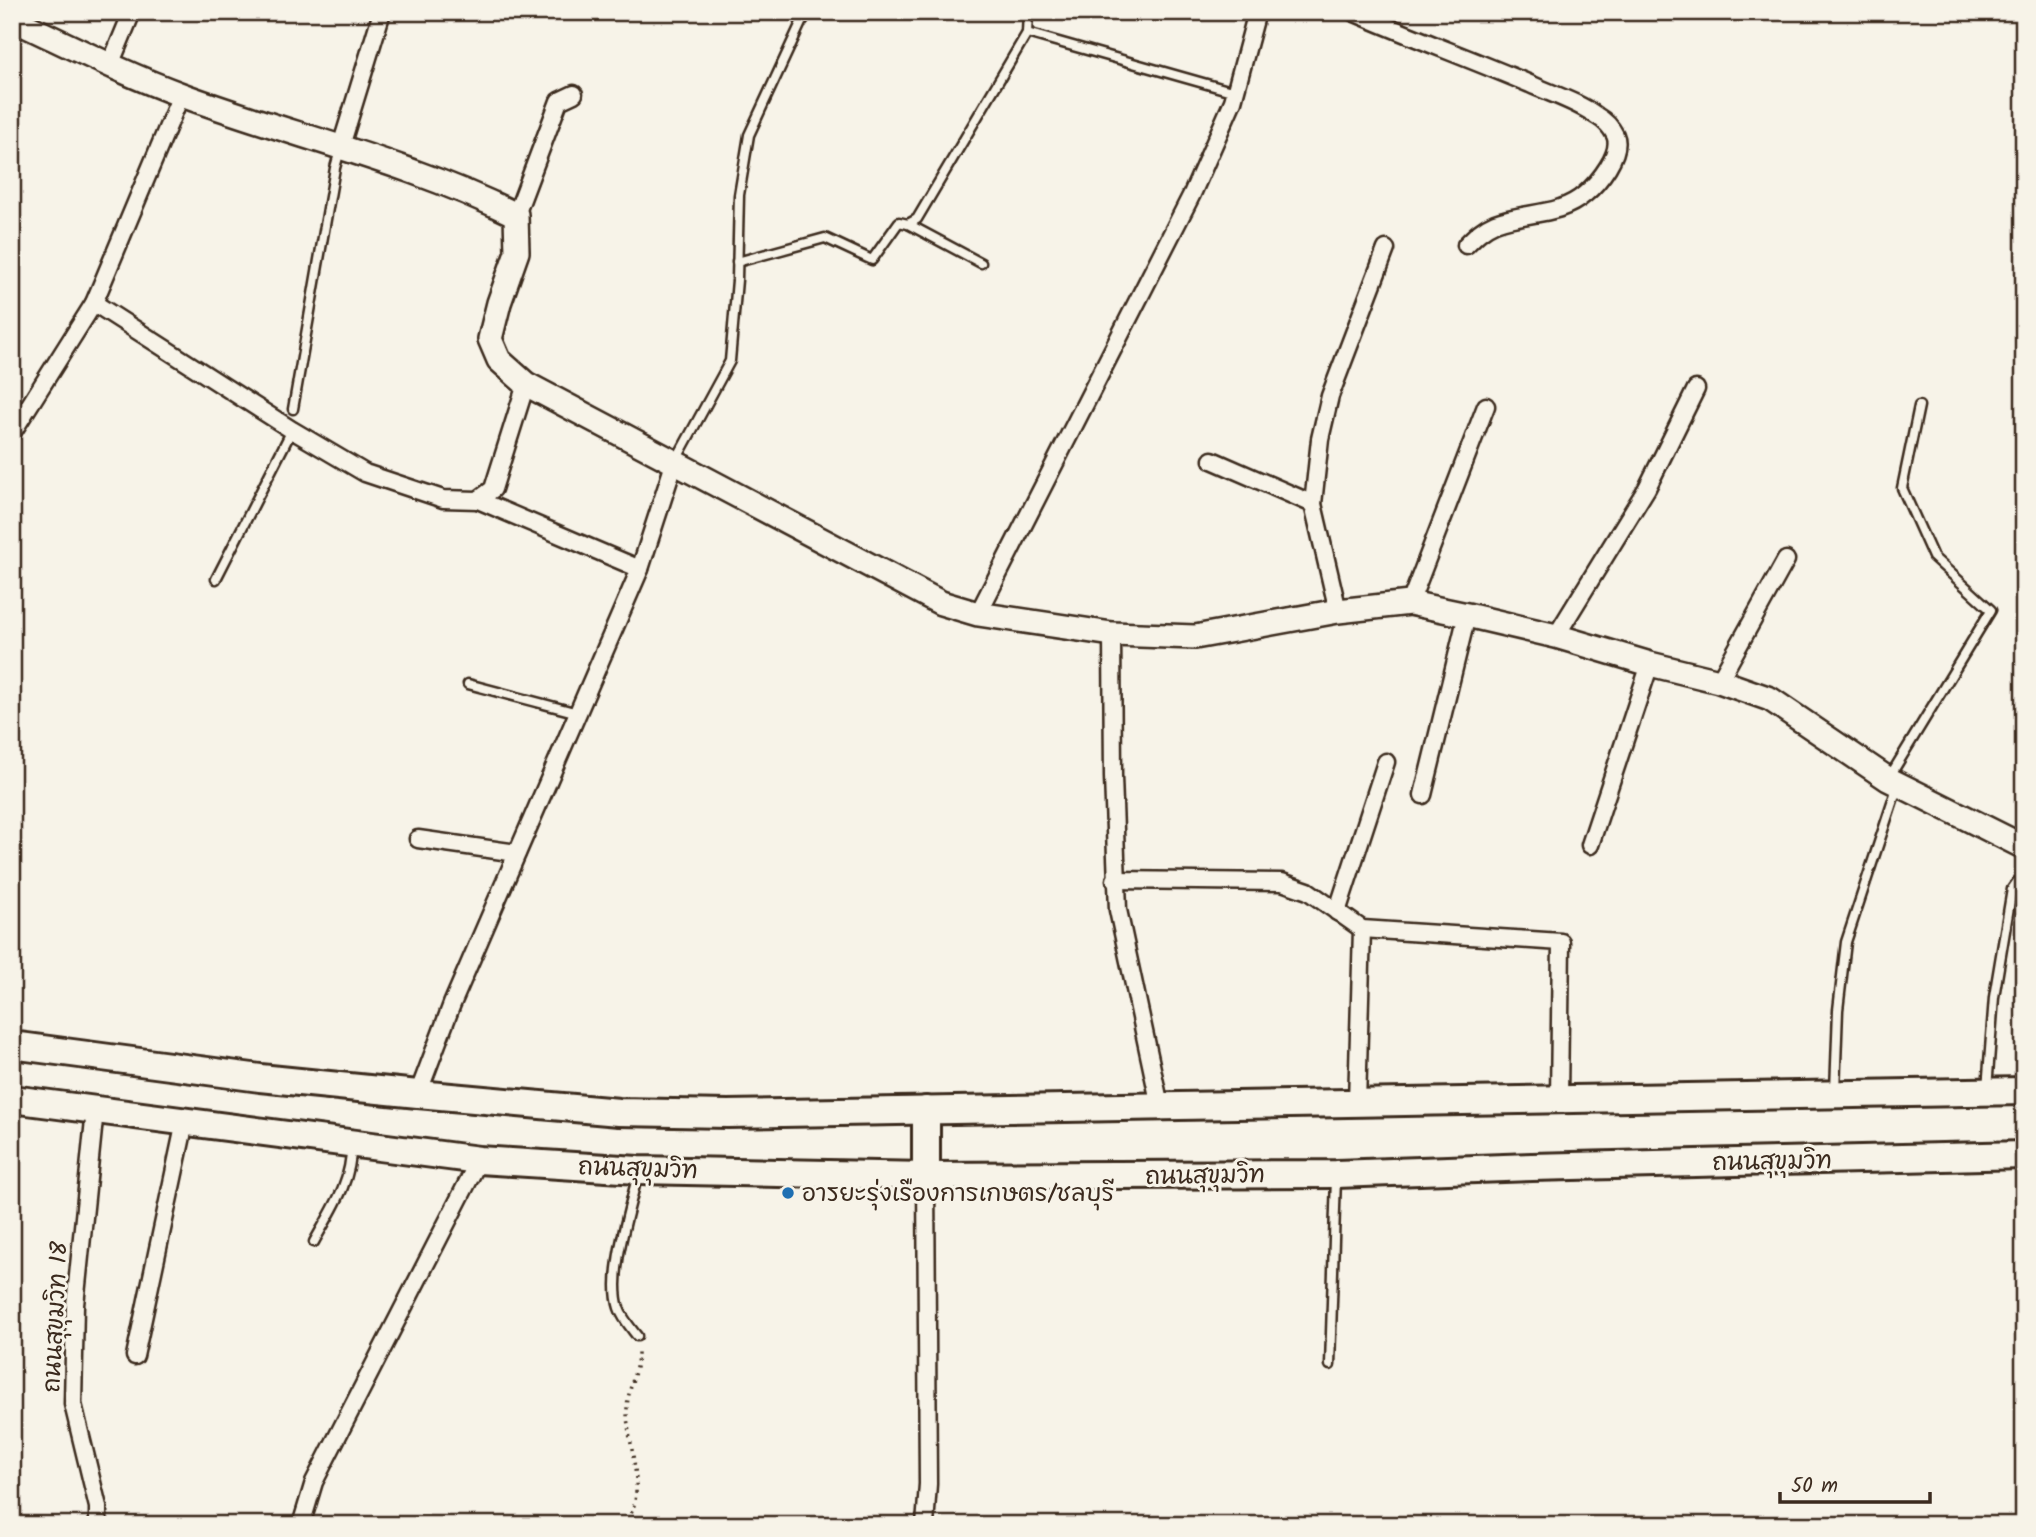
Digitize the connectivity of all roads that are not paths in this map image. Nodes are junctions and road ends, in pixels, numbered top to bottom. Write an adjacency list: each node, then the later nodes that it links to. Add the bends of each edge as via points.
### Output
1 (132, 12): 9 (street)
2 (382, 12): 13 (street)
3 (809, 12): 18 (lane, via 749,135 739,195)
4 (1028, 12): 8 (lane)
5 (1257, 12): 10 (street)
6 (1353, 12): 16 (street, via 1577,105 1596,114 1615,135 1614,155 1584,195 1558,210 1494,224)
7 (12, 19): 9 (street)
8 (1027, 33): 10 (lane); 15 (lane, via 917,219)
9 (110, 65): 12 (street)
10 (1235, 92): 37 (street, via 1192,194)
11 (574, 93): 14 (street, via 559,101)
12 (181, 95): 13 (street); 20 (street)
13 (341, 146): 14 (street); 25 (lane)
14 (516, 215): 21 (street, via 517,252 490,339 499,360)
15 (908, 224): 18 (lane, via 899,222 872,260 825,238); 19 (lane)
16 (1466, 245)
17 (1386, 249): 31 (street, via 1324,417)
18 (737, 262): 29 (lane, via 730,361)
19 (981, 263)
20 (94, 303): 26 (street); 27 (street)
21 (526, 384): 29 (street); 30 (street, via 493,489)
22 (1696, 389): 40 (street, via 1647,488)
23 (1486, 406): 35 (street)
24 (1919, 406): 46 (lane, via 1902,488 1933,557 1991,610)
25 (293, 409)
26 (292, 430): 30 (street, via 365,472 443,499); 34 (lane)
27 (12, 433)
28 (1212, 460): 31 (street)
29 (675, 461): 33 (street); 37 (street, via 941,603)
30 (478, 500): 33 (street)
31 (1312, 504): 36 (street)
32 (1786, 560): 42 (street)
33 (640, 569): 44 (street)
34 (216, 579)
35 (1410, 603): 36 (street); 38 (street)
36 (1338, 611): 39 (street, via 1195,637)
37 (978, 614): 39 (street)
38 (1467, 615): 40 (street); 47 (street)
39 (1112, 634): 52 (street)
40 (1556, 635): 41 (street)
41 (1650, 664): 42 (street); 49 (street)
42 (1719, 681): 46 (street, via 1770,699)
43 (468, 684): 44 (lane)
44 (578, 713): 51 (street)
45 (1386, 762): 54 (street)
46 (1894, 781): 50 (street); 60 (lane, via 1846,943)
47 (1423, 794)
48 (418, 839): 51 (street)
49 (1590, 845)
50 (2024, 846)
51 (517, 853): 59 (street)
52 (1115, 880): 54 (street, via 1282,883 1308,891); 64 (street)
53 (2024, 881): 58 (lane, via 2012,889 1994,997)
54 (1337, 912): 55 (street)
55 (1362, 929): 62 (street, via 1561,942); 63 (street)
56 (12, 1045): 59 (main road)
57 (2024, 1091): 58 (main road)
58 (1987, 1092): 60 (main road)
59 (418, 1094): 66 (main road, via 619,1112)
60 (1835, 1094): 62 (main road)
61 (12, 1099): 65 (main road, ถนนสุขุมวิท)
62 (1559, 1099): 63 (main road)
63 (1357, 1103): 64 (main road)
64 (1160, 1106): 66 (main road)
65 (95, 1110): 67 (main road, ถนนสุขุมวิท); 78 (street, ถนนสุขุมวิท 18, via 75,1305 73,1404 98,1507)
66 (926, 1110): 73 (main road)
67 (185, 1122): 68 (main road, ถนนสุขุมวิท); 76 (street)
68 (351, 1143): 70 (main road, ถนนสุขุมวิท); 74 (lane, via 348,1178)
69 (2024, 1155): 72 (main road, ถนนสุขุมวิท)
70 (479, 1160): 71 (main road, ถนนสุขุมวิท); 79 (street, via 314,1482)
71 (638, 1170): 73 (main road, ถนนสุขุมวิท); 75 (lane, via 615,1291 620,1311)
72 (1336, 1174): 73 (main road, ถนนสุขุมวิท); 77 (lane)
73 (926, 1176): 80 (street)
74 (314, 1242)
75 (637, 1336)
76 (135, 1356)
77 (1330, 1365)
78 (98, 1525)
79 (301, 1525)
80 (925, 1525)

